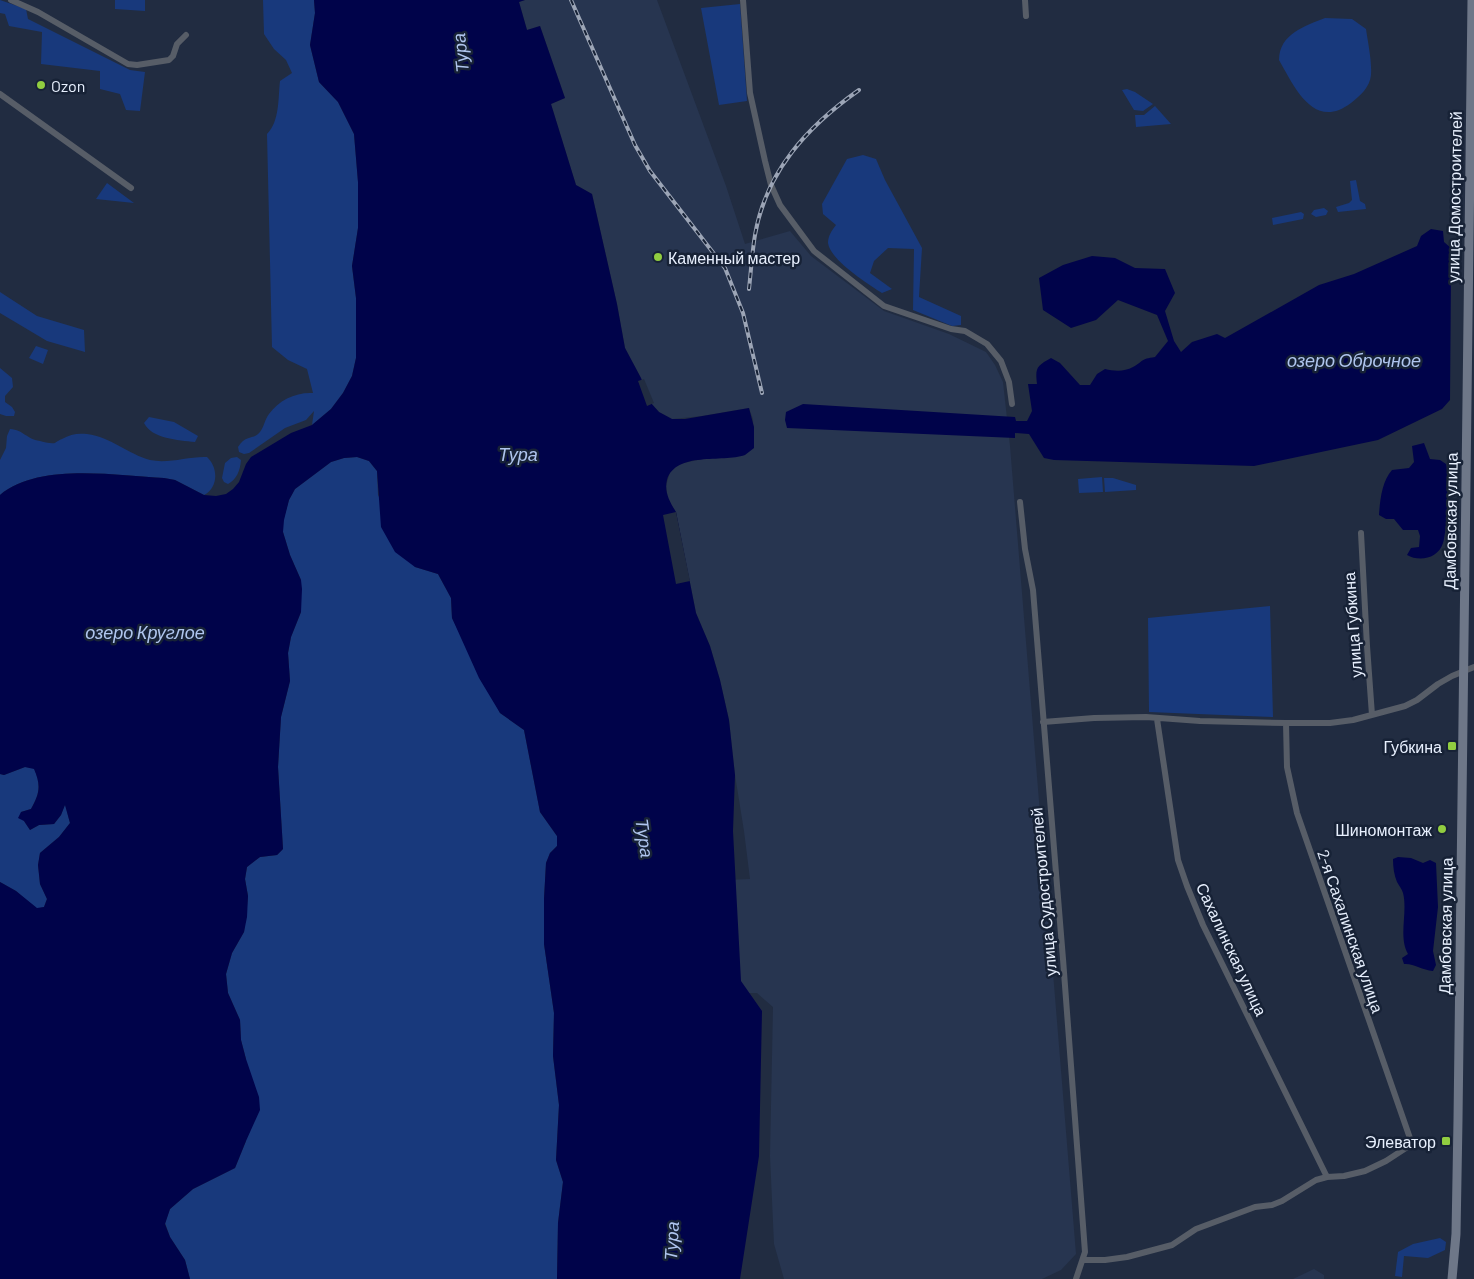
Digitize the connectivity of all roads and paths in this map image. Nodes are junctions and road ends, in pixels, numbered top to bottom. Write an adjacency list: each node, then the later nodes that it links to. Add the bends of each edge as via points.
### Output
1 (11, 0): 6 (street, via 128,64 169,60 177,44)
2 (744, 0): 11 (street, via 750,92 771,185 780,205 814,251 884,306 965,331 987,344 1001,362 1009,382)
3 (1025, 0): 5 (street)
4 (1472, 0): 9 (main road, улица Домостроителей)
5 (1026, 16)
6 (186, 36)
7 (0, 94): 8 (street)
8 (131, 188)
9 (1472, 191): 10 (main road, улица Домостроителей)
10 (1467, 394): 15 (main road, Дамбовская улица)
11 (1012, 404)
12 (1020, 502): 18 (street, улица Судостроителей, via 1033,590)
13 (1361, 533): 16 (street, улица Губкина)
14 (1474, 667): 15 (street)
15 (1463, 671): 16 (street, via 1417,700); 23 (main road, Дамбовская улица, via 1456,1234)
16 (1372, 715): 19 (street, via 1330,723)
17 (1157, 719): 18 (street, via 1094,718); 19 (street); 20 (street, Сахалинская улица, via 1178,860 1187,886)
18 (1042, 722): 21 (street, улица Судостроителей, via 1064,969 1085,1252)
19 (1286, 723): 20 (street, 2-я Сахалинская улица, via 1287,767 1297,813 1412,1144 1365,1171)
20 (1327, 1177): 21 (street, via 1277,1203 1255,1207 1196,1229 1172,1245 1126,1258)
21 (1083, 1260): 22 (street, улица Судостроителей)
22 (1076, 1279)
23 (1452, 1279)

